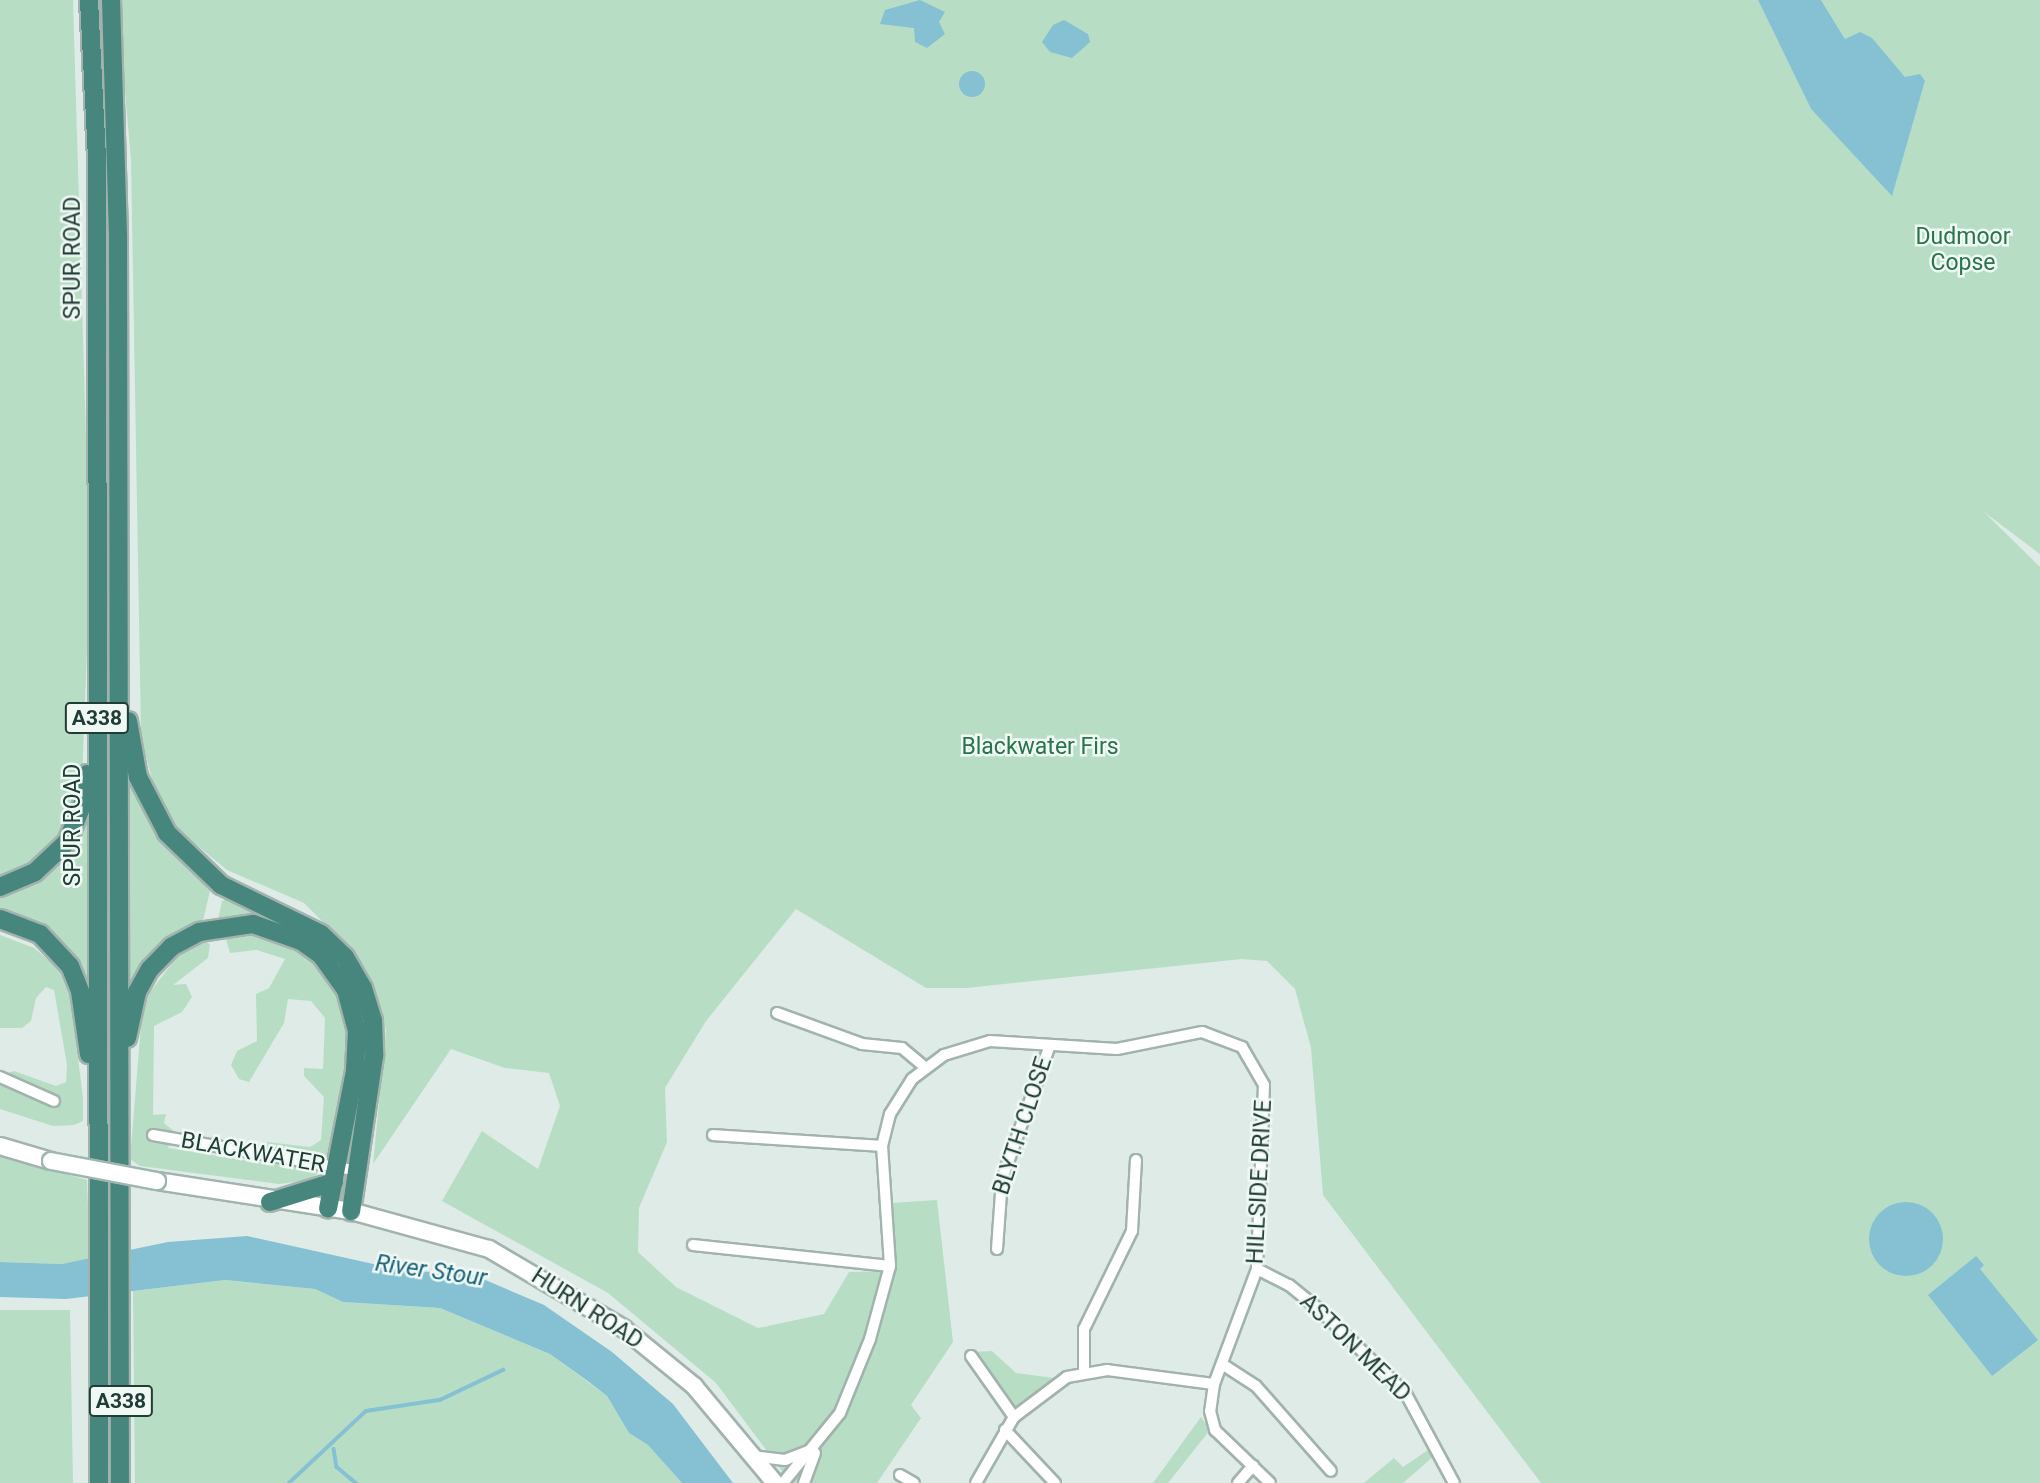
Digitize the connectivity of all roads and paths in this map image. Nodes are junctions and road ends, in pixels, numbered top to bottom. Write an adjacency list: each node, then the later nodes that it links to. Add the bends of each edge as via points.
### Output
1 (89, 0): 4 (highway, SPUR ROAD / A338, via 97,160)
2 (111, 0): 3 (highway, SPUR ROAD / A338)
3 (118, 662): 12 (highway, SPUR ROAD / A338); 19 (highway, via 138,777 167,833 221,885 321,934 345,957 363,988 373,1020 374,1056)
4 (97, 677): 5 (highway, via 85,798 74,829 47,863); 13 (highway, SPUR ROAD / A338)
5 (0, 887)
6 (0, 919): 13 (highway, via 40,934 77,979)
7 (777, 1013): 9 (street, via 862,1044 902,1048)
8 (1050, 1045): 9 (street, HILLSIDE DRIVE, via 990,1041 944,1055); 24 (street, BLYTH CLOSE, via 1002,1180); 26 (street, HILLSIDE DRIVE, via 1117,1049 1202,1032 1226,1037 1248,1053 1264,1085)
9 (925, 1068): 17 (street, HILLSIDE DRIVE, via 890,1114)
10 (0, 1077): 11 (street)
11 (54, 1101)
12 (117, 1104): 19 (highway, via 133,1004 160,956 184,939 225,925 278,931 327,960 355,1016 355,1071); 39 (highway, SPUR ROAD / A338)
13 (99, 1116): 38 (highway, SPUR ROAD / A338)
14 (153, 1135): 19 (street, BLACKWATER)
15 (713, 1135): 17 (street)
16 (0, 1146): 20 (main road, HURN ROAD, bridge, via 51,1161)
17 (882, 1146): 25 (street, HILLSIDE DRIVE)
18 (1136, 1160): 29 (street, via 1132,1231 1084,1329)
19 (342, 1173): 20 (highway); 21 (highway); 22 (highway)
20 (270, 1202): 21 (main road, HURN ROAD)
21 (328, 1208): 22 (main road, HURN ROAD)
22 (351, 1211): 34 (main road, HURN ROAD, via 489,1249 578,1299 694,1386)
23 (693, 1245): 25 (street)
24 (997, 1249)
25 (890, 1266): 33 (street, HILLSIDE DRIVE, via 870,1339 840,1413)
26 (1257, 1269): 28 (street, HILLSIDE DRIVE); 48 (street, ASTON MEAD, via 1310,1302 1406,1394)
27 (971, 1356): 31 (street)
28 (1222, 1364): 30 (street, HILLSIDE DRIVE); 36 (street, via 1256,1386)
29 (1084, 1372): 30 (street, via 1107,1370); 31 (street, via 1048,1387)
30 (1214, 1384): 35 (street, HILLSIDE DRIVE, via 1213,1424)
31 (1014, 1417): 32 (street)
32 (1005, 1430): 44 (street); 45 (street)
33 (817, 1447): 34 (street, via 785,1460); 41 (street, HILLSIDE DRIVE); 42 (street, HILLSIDE DRIVE)
34 (752, 1456): 40 (main road, HURN ROAD)
35 (1253, 1466): 46 (street); 47 (street, HILLSIDE DRIVE)
36 (1331, 1471)
37 (900, 1475): 43 (street)
38 (99, 1483)
39 (120, 1483)
40 (775, 1483)
41 (783, 1483)
42 (804, 1483)
43 (914, 1483)
44 (976, 1483)
45 (1055, 1483)
46 (1238, 1483)
47 (1269, 1483)
48 (1454, 1483)

